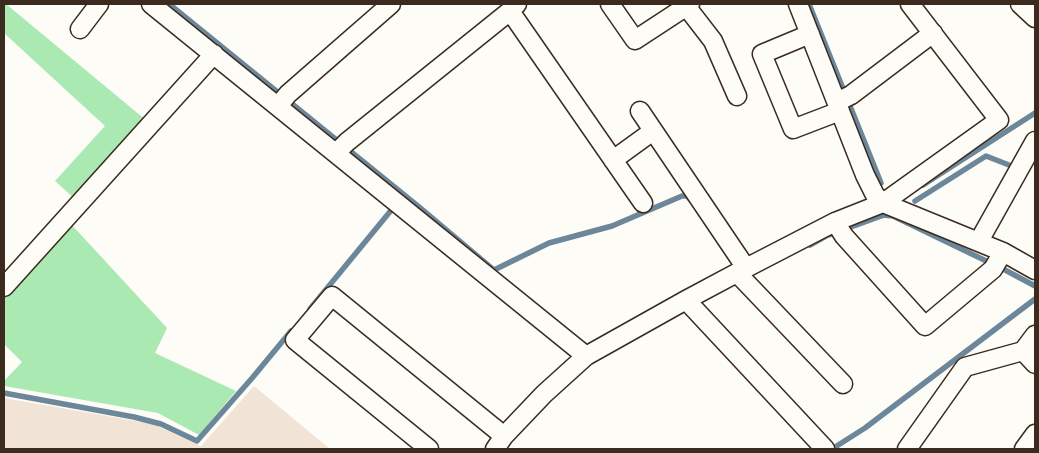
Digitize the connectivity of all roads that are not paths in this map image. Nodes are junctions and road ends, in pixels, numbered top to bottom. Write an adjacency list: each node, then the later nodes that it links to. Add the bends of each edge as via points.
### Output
1 (99, 4): 11 (street)
2 (151, 4): 14 (street)
3 (391, 4): 16 (street)
4 (610, 4): 8 (street, via 635,40)
5 (798, 4): 13 (street)
6 (910, 4): 12 (street)
7 (1020, 4): 10 (street)
8 (688, 5): 15 (street, via 713,41)
9 (513, 8): 20 (street); 22 (street)
10 (1035, 18)
11 (80, 29)
12 (933, 33): 17 (street); 24 (street, via 999,120)
13 (810, 34): 17 (street); 17 (street, via 762,54 794,129)
14 (214, 54): 16 (street); 30 (street)
15 (737, 96)
16 (282, 100): 20 (street)
17 (843, 102): 24 (street, via 865,175)
18 (640, 111): 19 (street)
19 (653, 132): 22 (street); 28 (street)
20 (341, 147): 33 (street)
21 (1033, 149): 26 (street)
22 (613, 160): 23 (street)
23 (643, 203)
24 (883, 203): 25 (street); 26 (street)
25 (839, 228): 27 (street, via 925,326); 28 (street)
26 (979, 241): 27 (street)
27 (998, 260): 29 (street)
28 (742, 270): 31 (street); 35 (street)
29 (1035, 270)
30 (4, 287)
31 (686, 300): 33 (street); 38 (street)
32 (1035, 335): 34 (street)
33 (586, 356): 37 (street, via 544,394)
34 (1029, 357): 40 (street, via 965,367)
35 (843, 384)
36 (1035, 434): 41 (street)
37 (502, 444): 39 (street, via 332,296 296,340)
38 (824, 448)
39 (429, 449)
40 (906, 449)
41 (1024, 449)

